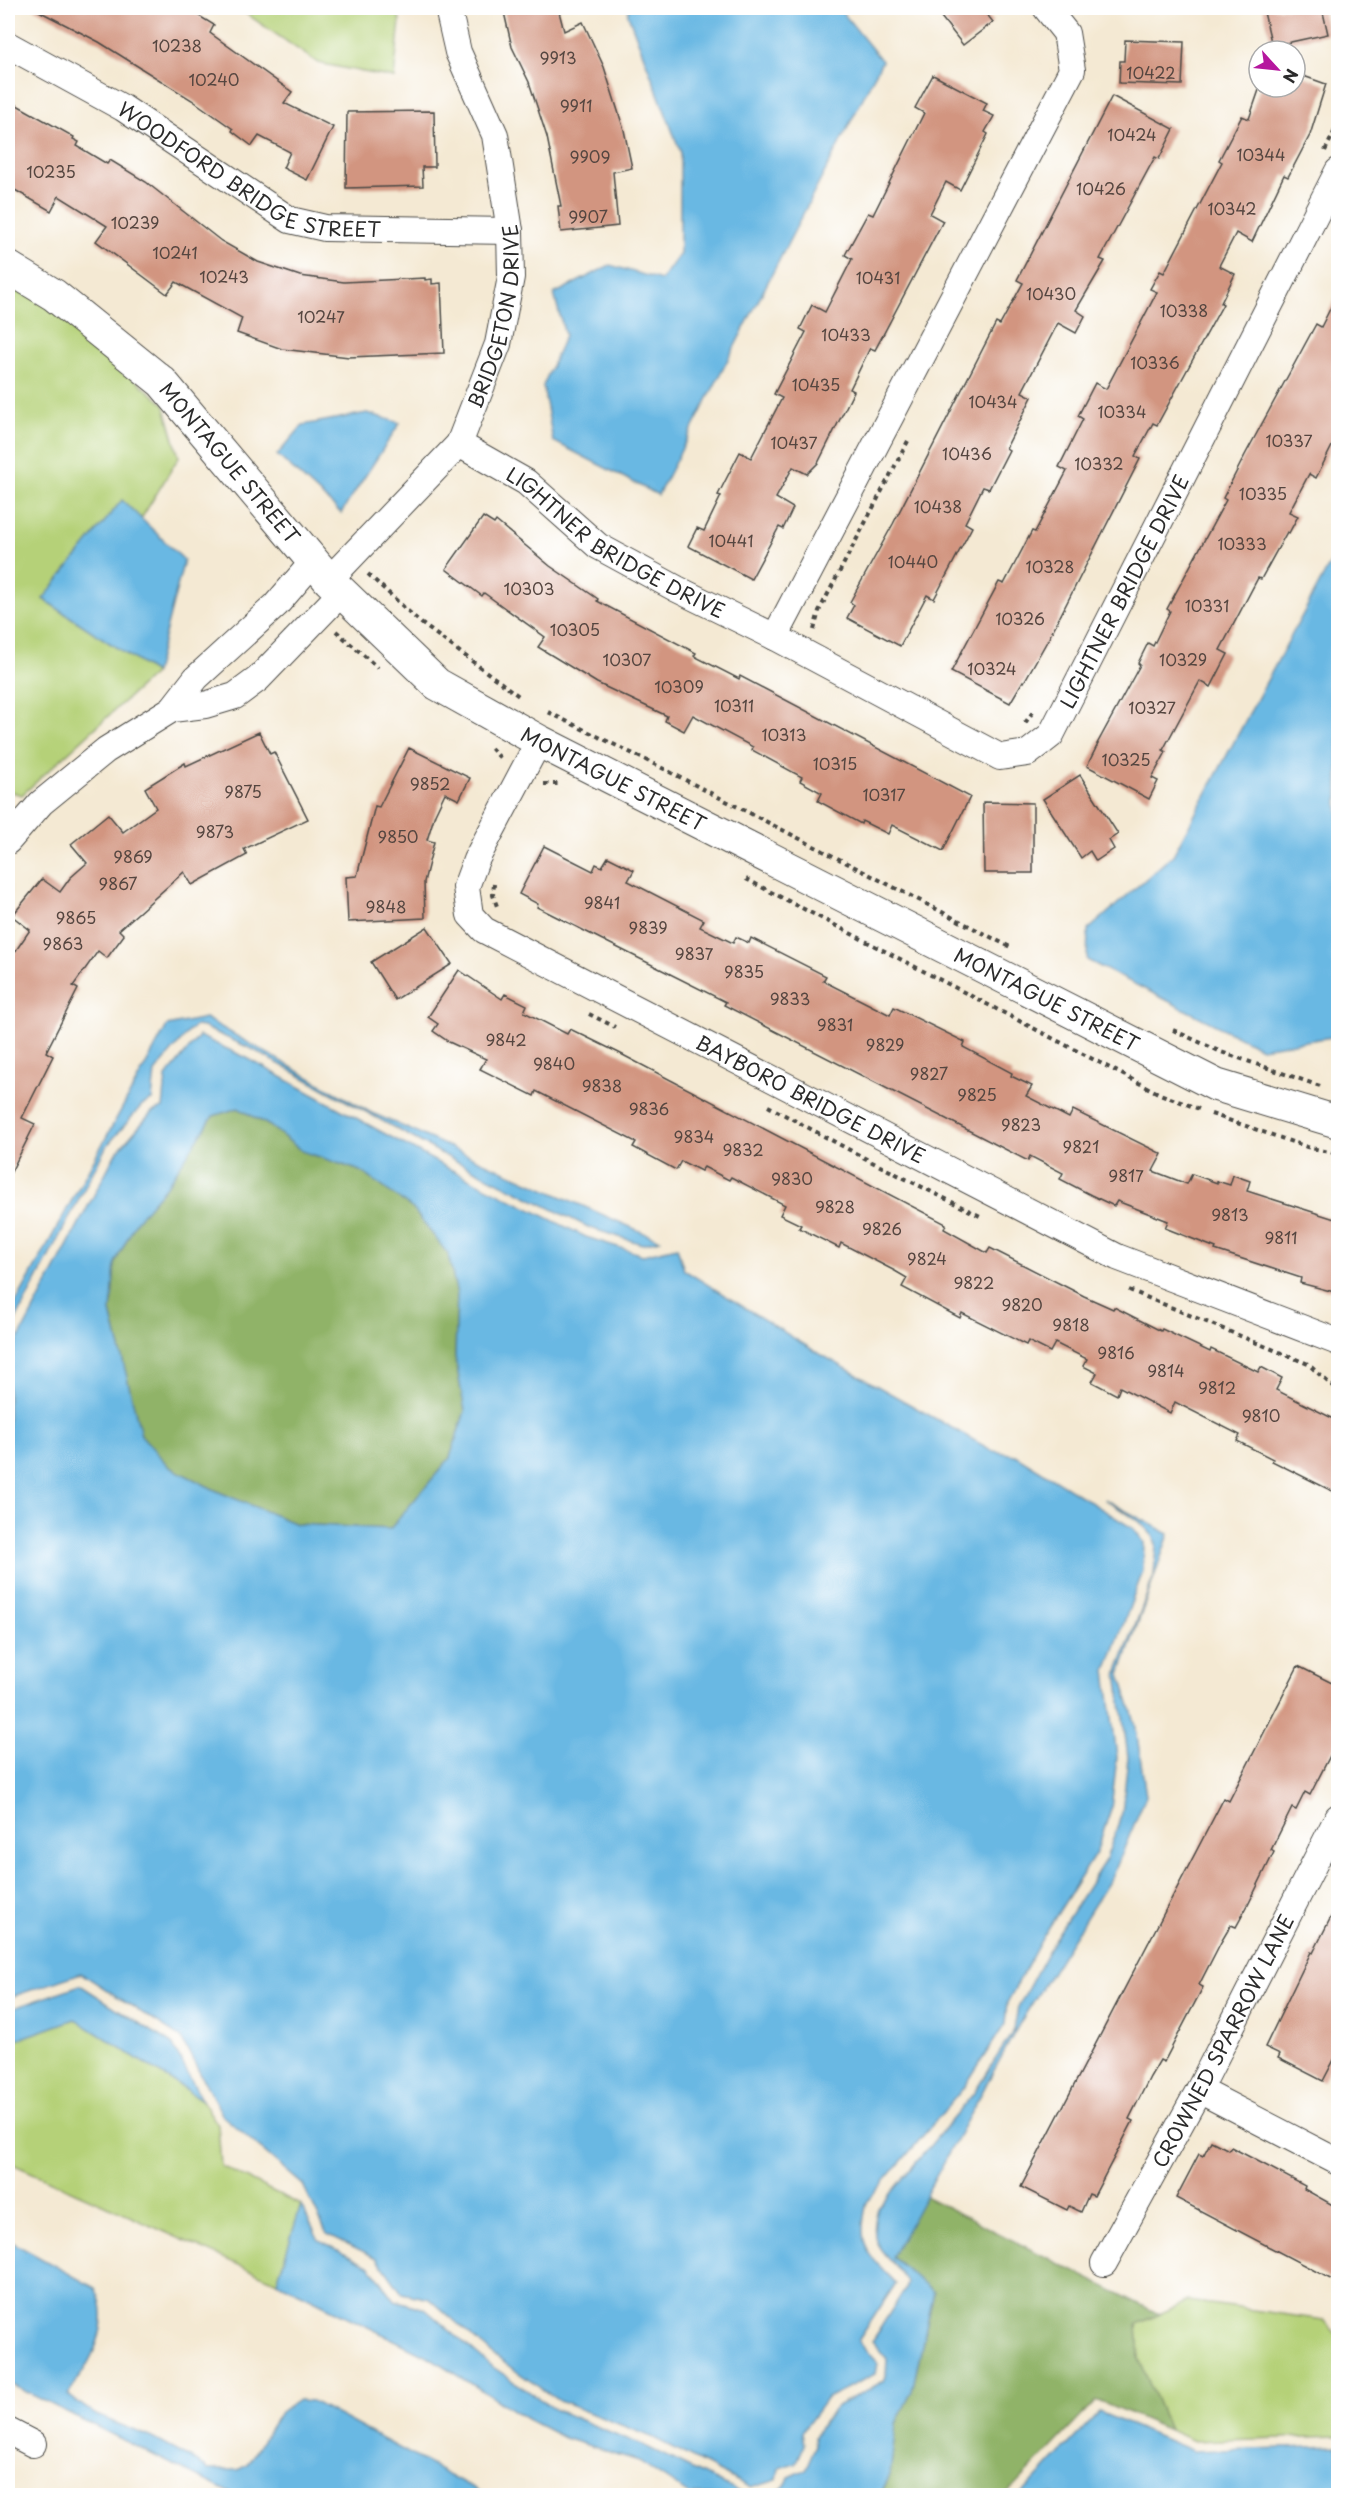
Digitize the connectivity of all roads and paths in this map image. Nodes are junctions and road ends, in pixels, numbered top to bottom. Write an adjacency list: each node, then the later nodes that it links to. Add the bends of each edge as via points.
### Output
1 (448, 8): 6 (street, BRIDGETON DRIVE, via 459,52 495,135)
2 (1046, 8): 13 (street, via 1066,33 1072,70)
3 (8, 45): 6 (street, WOODFORD BRIDGE STREET, via 123,108 290,220 325,228)
4 (1338, 124): 5 (path)
5 (1331, 163): 13 (street, LIGHTNER BRIDGE DRIVE, via 1051,735 1028,753 1000,757)
6 (510, 231): 8 (street, BRIDGETON DRIVE, via 511,278 498,344)
7 (8, 267): 9 (street, MONTAGUE STREET, via 54,295 162,382)
8 (459, 444): 9 (street, BRIDGETON DRIVE); 13 (street, LIGHTNER BRIDGE DRIVE, via 526,482 598,546)
9 (337, 575): 11 (street, BRIDGETON DRIVE, via 276,605); 14 (street, BRIDGETON DRIVE); 15 (path, via 421,623); 20 (street, MONTAGUE STREET, via 437,684)
10 (814, 631): 12 (path)
11 (244, 634): 14 (street); 17 (street, BRIDGETON DRIVE, via 196,678)
12 (818, 636)
13 (775, 637)
14 (273, 662): 17 (street, BRIDGETON DRIVE, via 235,696)
15 (524, 700)
16 (1039, 701): 19 (path)
17 (172, 709): 23 (street, BRIDGETON DRIVE, via 106,750 41,802)
18 (542, 709): 27 (path)
19 (1021, 726)
20 (539, 741): 30 (street, MONTAGUE STREET, via 1216,1085); 32 (street, BAYBORO BRIDGE DRIVE, via 476,860 466,887 470,915 484,930 1117,1257)
21 (563, 784): 22 (path, via 545,783)
22 (539, 794)
23 (8, 841)
24 (743, 878): 31 (path, via 1160,1094 1307,1147)
25 (495, 881): 26 (path, via 493,895)
26 (503, 913)
27 (1020, 952)
28 (1167, 1028): 29 (path, via 1221,1052)
29 (1327, 1088)
30 (1338, 1122)
31 (1338, 1154)
32 (1338, 1342)
33 (1338, 1817): 34 (street, CROWNED SPARROW LANE)
34 (1199, 2091): 35 (street); 36 (street, CROWNED SPARROW LANE)
35 (1338, 2162)
36 (1104, 2263)
37 (8, 2431): 38 (street)
38 (33, 2444)

